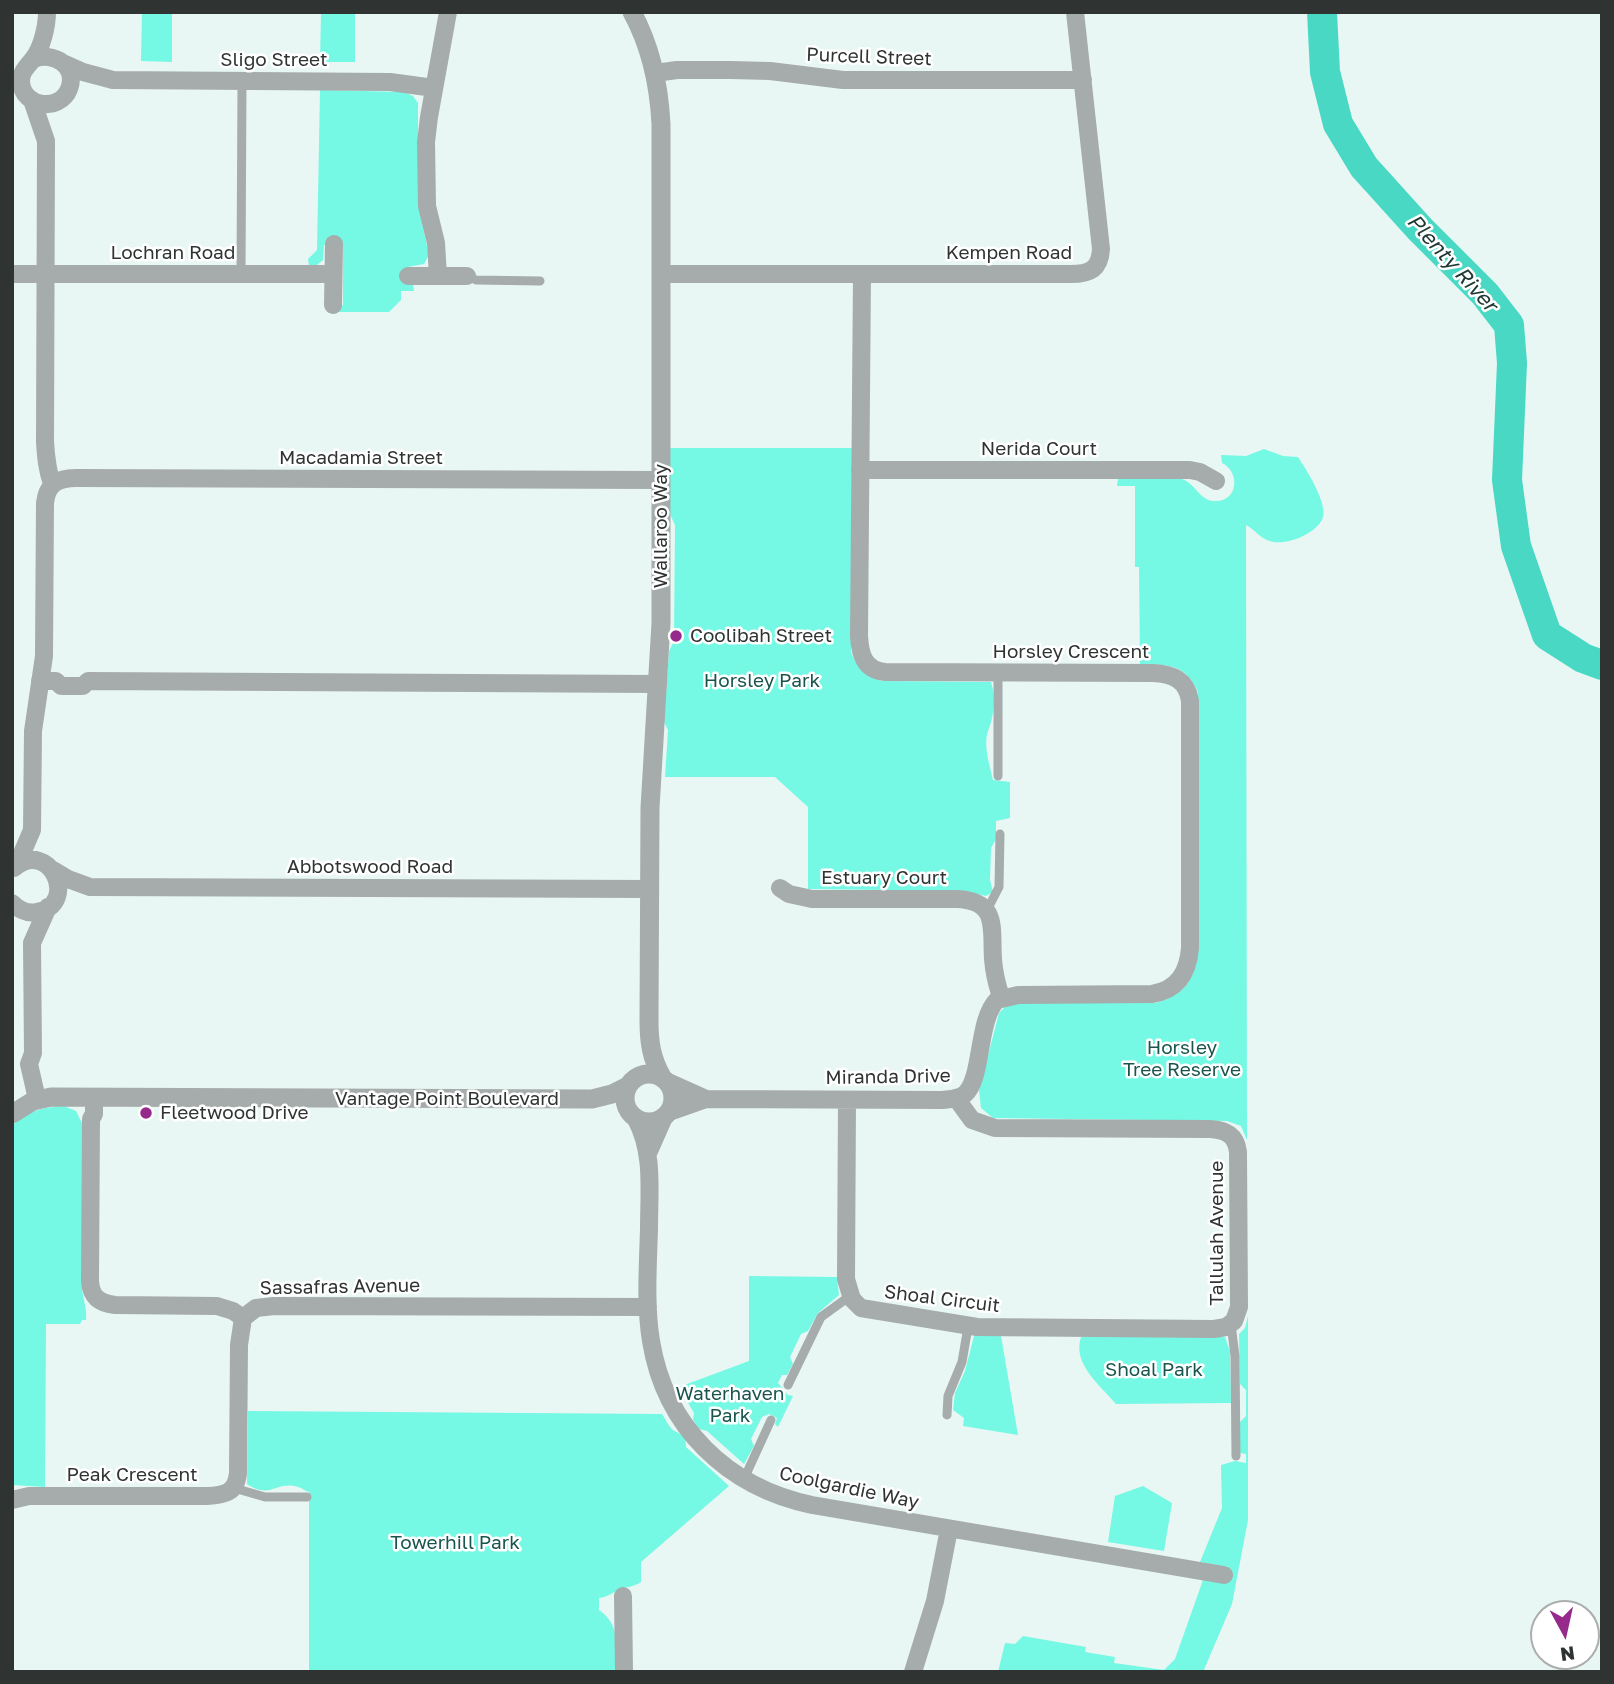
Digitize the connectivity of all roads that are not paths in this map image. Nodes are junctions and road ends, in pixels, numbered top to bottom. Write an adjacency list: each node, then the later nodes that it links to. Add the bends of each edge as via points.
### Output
1 (448, 12): 11 (street)
2 (632, 12): 7 (street, Wallaroo Way)
3 (1075, 12): 9 (street, Kempen Road)
4 (47, 17): 5 (street); 6 (street)
5 (62, 62): 6 (street, via 47,55); 8 (street, Sligo Street); 13 (street, via 70,83)
6 (25, 64): 12 (street)
7 (655, 73): 9 (street, Purcell Street, via 732,70 843,80); 20 (street, Wallaroo Way, via 661,124)
8 (113, 80): 10 (street, Sligo Street); 13 (street, Sligo Street)
9 (1083, 80): 21 (street, Kempen Road, via 1101,249 1095,268 1083,274)
10 (242, 81): 11 (street, Sligo Street, via 390,82); 18 (lane)
11 (433, 88): 23 (street, via 426,196)
12 (23, 94): 13 (street, via 47,105); 14 (street)
13 (63, 98): 14 (street)
14 (46, 141): 17 (street)
15 (334, 244): 19 (street)
16 (12, 274): 17 (street, Lochran Road)
17 (45, 274): 18 (street, Lochran Road); 30 (street, via 46,466)
18 (241, 274): 19 (street, Lochran Road)
19 (333, 274): 26 (street)
20 (662, 274): 21 (street, Kempen Road); 28 (street, Wallaroo Way)
21 (862, 274): 27 (street, Horsley Crescent)
22 (408, 276): 23 (street)
23 (438, 276): 24 (street)
24 (467, 276): 25 (lane)
25 (540, 281)
26 (333, 305)
27 (860, 470): 29 (street, Nerida Court, via 1190,470); 31 (street, Horsley Crescent, via 859,636 865,662 885,673)
28 (661, 480): 30 (street, Macadamia Street); 33 (street, Wallaroo Way)
29 (1216, 481)
30 (57, 482): 32 (street, via 47,490 45,503)
31 (998, 673): 34 (lane); 46 (street, Horsley Crescent, via 1165,674 1182,682 1190,701 1190,948 1184,975 1153,994)
32 (48, 681): 33 (street, via 61,686 88,681); 35 (street, via 33,731)
33 (658, 684): 41 (street, Wallaroo Way)
34 (998, 776)
35 (32, 830): 37 (street); 38 (street)
36 (1000, 834): 44 (lane, via 999,887)
37 (14, 868): 38 (street, via 32,860)
38 (50, 868): 39 (street, Abbotswood Road); 43 (street, via 59,885)
39 (90, 887): 41 (street, Abbotswood Road); 43 (street, Abbotswood Road)
40 (780, 888): 44 (street, Estuary Court, via 812,899 966,900)
41 (650, 889): 47 (street, Wallaroo Way)
42 (14, 905): 43 (street, via 33,913); 45 (street)
43 (50, 906): 45 (street)
44 (986, 910): 46 (street, via 992,922 994,970)
45 (32, 943): 52 (street, via 33,1053 29,1065)
46 (1001, 997): 50 (street, Miranda Drive, via 991,1008 972,1080)
47 (649, 1044): 48 (street, Wallaroo Way); 49 (street, Wallaroo Way)
48 (665, 1080): 49 (street, via 648,1074); 53 (street, Miranda Drive); 57 (street, via 673,1097)
49 (631, 1082): 54 (street, Vantage Point Boulevard); 58 (street, via 624,1100)
50 (960, 1096): 55 (street, Miranda Drive); 63 (street, Tallulah Avenue, via 972,1120 1003,1129 1210,1129 1229,1133 1238,1160 1238,1313)
51 (91, 1097): 52 (street, Vantage Point Boulevard); 54 (street, Vantage Point Boulevard); 62 (street, Sassafras Avenue, via 90,1280 95,1298 115,1305 217,1306)
52 (43, 1098): 56 (street)
53 (706, 1098): 55 (street, Miranda Drive); 57 (street, Miranda Drive)
54 (592, 1099): 58 (street, Vantage Point Boulevard)
55 (847, 1100): 60 (street, via 846,1270)
56 (12, 1114)
57 (667, 1114): 58 (street, via 650,1123); 59 (street, Coolgardie Way)
58 (633, 1116): 59 (street, Coolgardie Way)
59 (649, 1151): 61 (street, Coolgardie Way)
60 (850, 1296): 64 (street, Shoal Circuit, via 868,1310); 65 (lane, via 821,1317)
61 (648, 1307): 62 (street, Sassafras Avenue, via 274,1306 256,1308); 69 (street, Coolgardie Way, via 653,1354 668,1397 700,1443)
62 (243, 1318): 70 (street)
63 (1231, 1324): 64 (street, Shoal Circuit, via 1214,1329); 68 (lane, Tallulah Avenue)
64 (968, 1327): 66 (lane)
65 (788, 1385)
66 (947, 1415)
67 (771, 1420): 69 (lane)
68 (1236, 1457)
69 (743, 1480): 73 (street, Coolgardie Way, via 797,1502)
70 (234, 1488): 71 (street, Peak Crescent, via 207,1496); 72 (lane, Peak Crescent, via 265,1497)
71 (18, 1496)
72 (307, 1497)
73 (948, 1529): 74 (street, Coolgardie Way); 77 (street, via 935,1601)
74 (1224, 1575)
75 (617, 1602): 76 (street)
76 (624, 1672)
77 (913, 1672)

